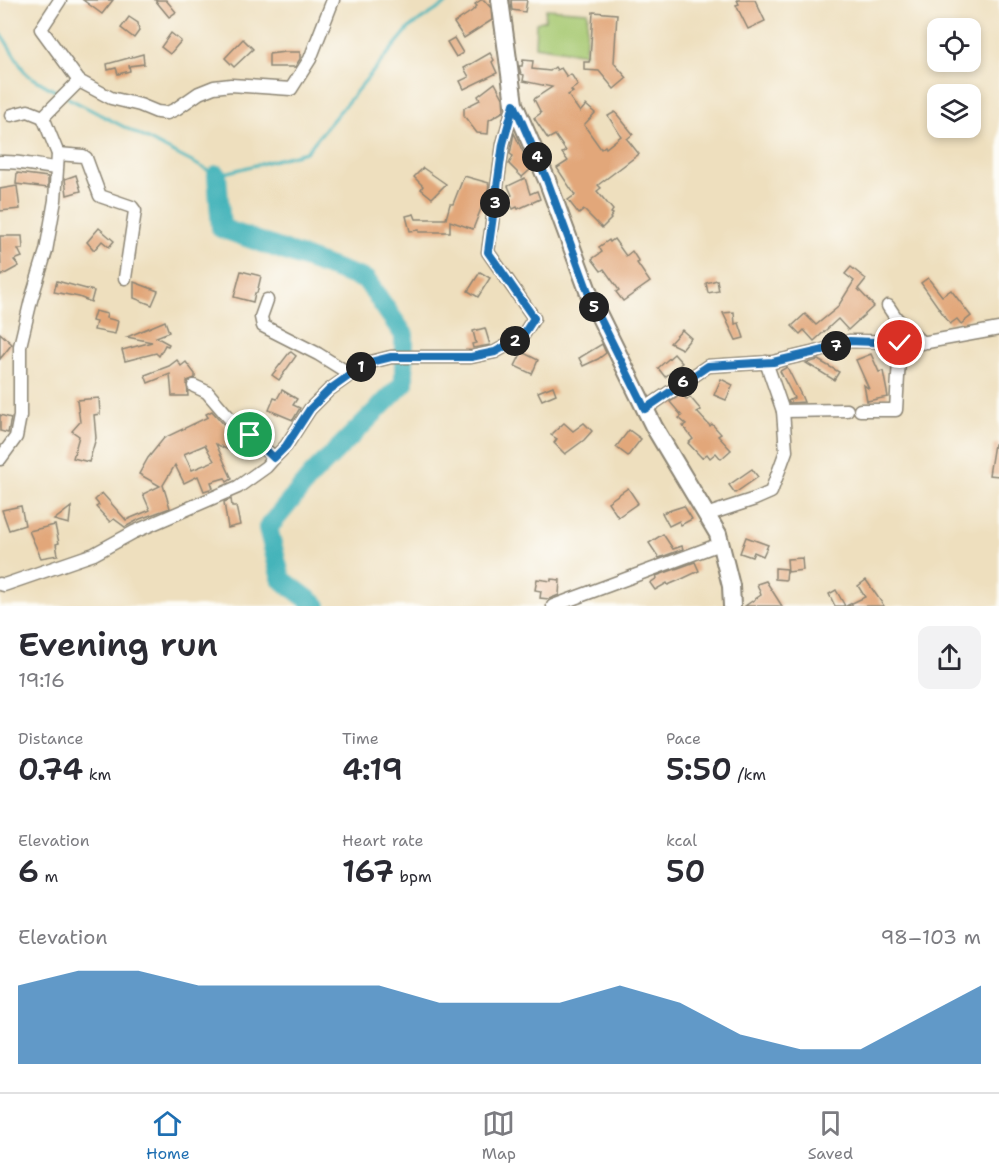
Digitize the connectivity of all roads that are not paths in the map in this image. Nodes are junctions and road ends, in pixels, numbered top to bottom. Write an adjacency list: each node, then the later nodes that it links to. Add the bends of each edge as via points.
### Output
1 (60, 0): 4 (street, via 41,29)
2 (333, 0): 4 (street, via 310,59 291,89 214,87 167,113)
3 (500, 0): 5 (street)
4 (74, 86): 7 (street)
5 (514, 104): 18 (street, via 503,144 488,252 534,318 522,337 495,352 471,357 391,357 367,363); 20 (street, via 591,300)
6 (12, 115): 7 (street, via 28,111)
7 (43, 117): 8 (street)
8 (58, 154): 10 (street); 11 (street, via 86,158 100,196 132,207 135,212)
9 (0, 162): 10 (street)
10 (56, 168): 25 (street, via 46,251 20,346 20,416 16,437)
11 (125, 278)
12 (267, 300): 18 (street, via 261,317 264,326)
13 (888, 306): 16 (street)
14 (999, 329): 16 (street)
15 (900, 343): 16 (street); 17 (street, via 849,341); 22 (street, via 896,410)
16 (922, 343)
17 (766, 362): 20 (street, via 708,366); 23 (street)
18 (350, 374): 24 (street, via 310,409)
19 (194, 386): 24 (street, via 207,392 232,421)
20 (645, 409): 26 (street)
21 (847, 410): 23 (street)
22 (860, 410)
23 (783, 411): 26 (street, via 786,451 771,492)
24 (274, 458): 28 (street, via 238,487 134,532 94,554)
25 (0, 459)
26 (706, 515): 27 (street)
27 (720, 544): 29 (street); 30 (street)
28 (0, 584)
29 (554, 606)
30 (732, 606)

